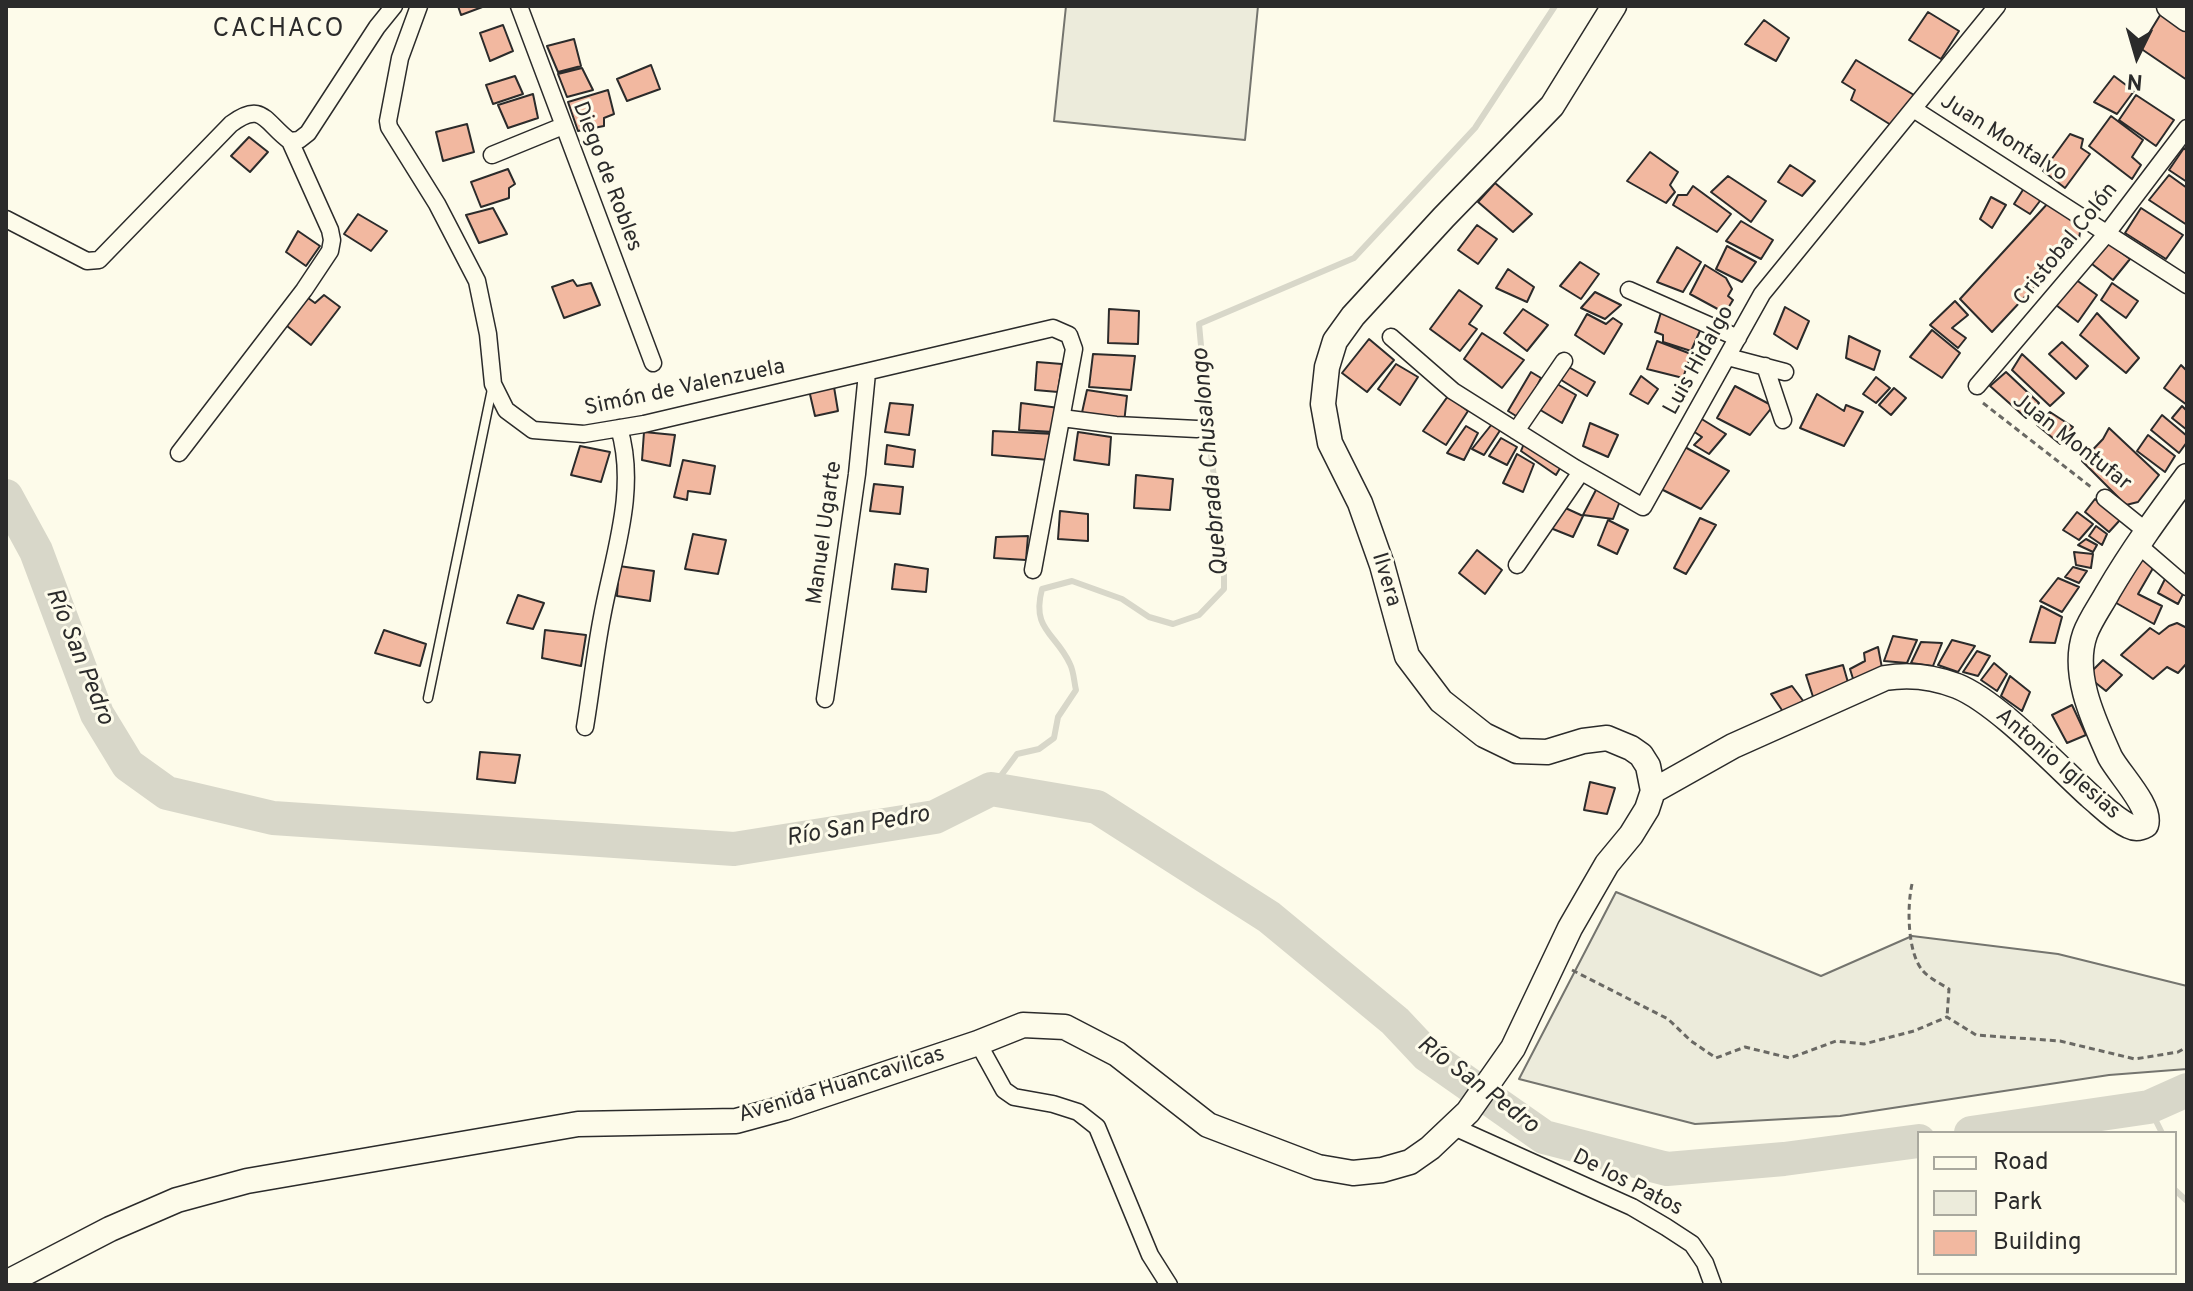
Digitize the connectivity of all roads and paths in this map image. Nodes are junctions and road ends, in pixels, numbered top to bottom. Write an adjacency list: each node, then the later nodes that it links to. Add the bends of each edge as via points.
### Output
1 (394, 6): 11 (street, via 308,133)
2 (419, 6): 25 (street, Simón de Valenzuela, via 400,58 389,127 477,281)
3 (519, 6): 9 (street, Diego de Robles)
4 (1614, 6): 43 (street, Ilvera, via 1552,106 1353,316 1335,341 1323,404 1330,443 1360,503 1407,656 1441,701 1484,735 1517,751 1547,752 1607,738 1631,748 1648,766)
5 (1997, 6): 8 (street, Luis Hidalgo)
6 (2169, 6): 7 (street)
7 (2187, 19)
8 (1915, 110): 14 (street, Juan Montalvo); 18 (street, Luis Hidalgo, via 1762,294)
9 (563, 126): 12 (street); 21 (street, Diego de Robles)
10 (2187, 128): 14 (street, Cristobal Colón)
11 (290, 141): 13 (street, via 261,113 243,115 99,260 87,261); 32 (street, via 330,230 330,251)
12 (492, 155)
13 (6, 219)
14 (2108, 232): 15 (street, Juan Montalvo); 26 (street, Cristobal Colón)
15 (2187, 285)
16 (1629, 290): 18 (street)
17 (1391, 337): 31 (street, Luis Hidalgo, via 1453,391)
18 (1738, 338): 19 (street, Luis Hidalgo)
19 (1728, 357): 22 (street); 33 (street, Luis Hidalgo, via 1643,507)
20 (1564, 361): 31 (street)
21 (653, 363)
22 (1765, 366): 23 (street); 28 (street)
23 (1785, 372)
24 (867, 373): 27 (street, Simón de Valenzuela, via 1053,328 1069,335 1074,349); 29 (street, Simón de Valenzuela); 41 (street, Manuel Ugarte)
25 (493, 384): 29 (street, Simón de Valenzuela, via 506,410 533,430 584,434); 40 (lane)
26 (1977, 386): 35 (path, Juan Montufar, via 1980,401)
27 (1062, 418): 30 (street); 38 (street, Simón de Valenzuela)
28 (1783, 420)
29 (619, 428): 42 (street, via 626,451 623,514)
30 (1197, 429)
31 (1516, 431): 33 (street, Luis Hidalgo)
32 (179, 453)
33 (1581, 472): 37 (street)
34 (2187, 476): 36 (street, Antonio Iglesias)
35 (2105, 498): 36 (street, Juan Montufar)
36 (2141, 538): 39 (street, Juan Montufar); 43 (street, Antonio Iglesias, via 2085,635 2081,665 2084,689 2111,759 2146,813 2146,825 2140,829 2107,811 1987,705 1959,687 1904,675 1885,678 1733,746)
37 (1517, 565)
38 (1033, 570)
39 (2187, 587)
40 (428, 698)
41 (825, 699)
42 (585, 727)
43 (1653, 791): 45 (street)
44 (1912, 884): 46 (path, via 1907,906 1916,959 1923,972 1949,989)
45 (1554, 960): 46 (path, via 1668,1019 1716,1058 1745,1047 1790,1058 1836,1041 1864,1044 1914,1031); 49 (street, Avenida Huancavilcas, via 1513,1048)
46 (1947, 1017): 48 (path, via 1976,1035 2060,1041 2135,1059)
47 (978, 1043): 49 (street, Avenida Huancavilcas, via 1023,1025 1065,1027 1117,1054 1208,1125 1318,1167 1353,1173 1410,1162); 50 (street, Avenida Huancavilcas, via 736,1121 578,1124 247,1181 177,1200); 51 (street, via 1004,1090 1078,1112 1097,1127 1150,1255)
48 (2187, 1047)
49 (1461, 1119): 52 (street, De los Patos, via 1692,1244)
50 (6, 1283)
51 (1169, 1285)
52 (1713, 1285)

